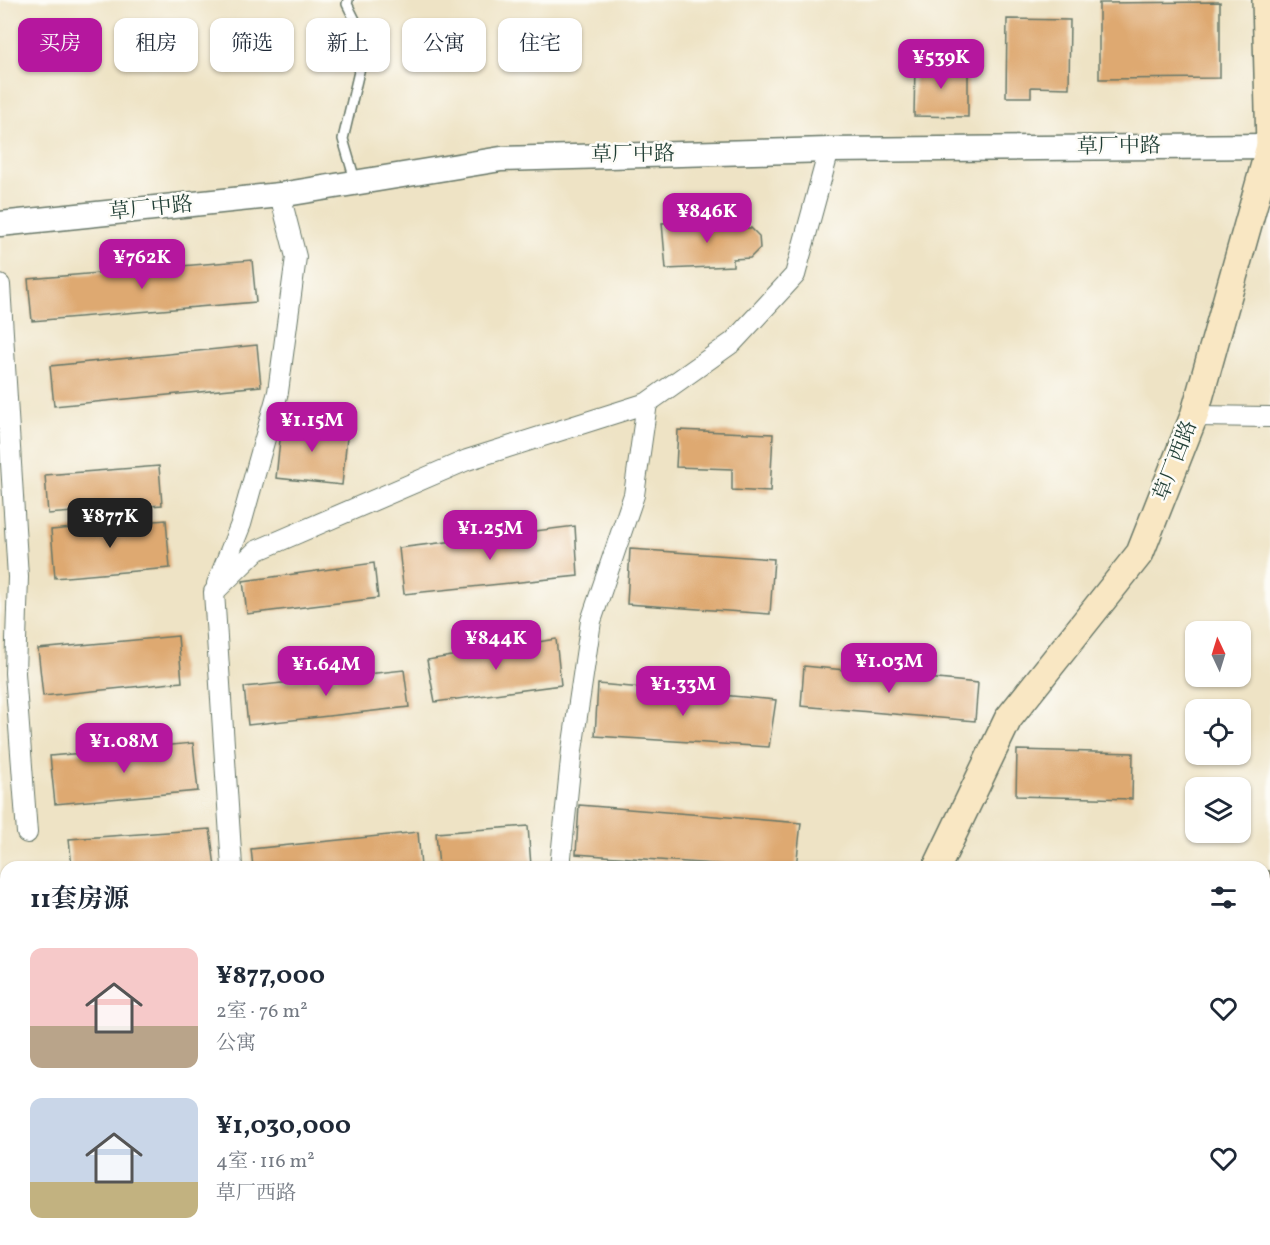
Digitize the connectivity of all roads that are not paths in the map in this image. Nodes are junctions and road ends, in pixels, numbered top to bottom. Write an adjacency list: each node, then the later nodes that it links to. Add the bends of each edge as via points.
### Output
1 (348, 0): 5 (lane, via 366,42 343,139)
2 (1266, 0): 3 (main road, 草厂西路)
3 (1270, 146): 4 (street, 草厂中路); 10 (main road, 草厂西路)
4 (829, 150): 5 (street, 草厂中路, via 501,159); 9 (street, via 795,275 733,342)
5 (356, 183): 6 (street, 草厂中路)
6 (280, 195): 7 (street, 草厂中路); 12 (street, via 296,257 278,392 241,524)
7 (0, 224)
8 (0, 285): 13 (street, via 18,578 15,673)
9 (647, 403): 12 (street, via 467,460 256,551); 15 (street, via 634,495 591,621)
10 (1194, 416): 11 (street); 16 (main road, 草厂西路, via 1140,553 1008,719)
11 (1270, 417)
12 (214, 592): 14 (street)
13 (27, 832)
14 (232, 861)
15 (561, 861)
16 (940, 861)

